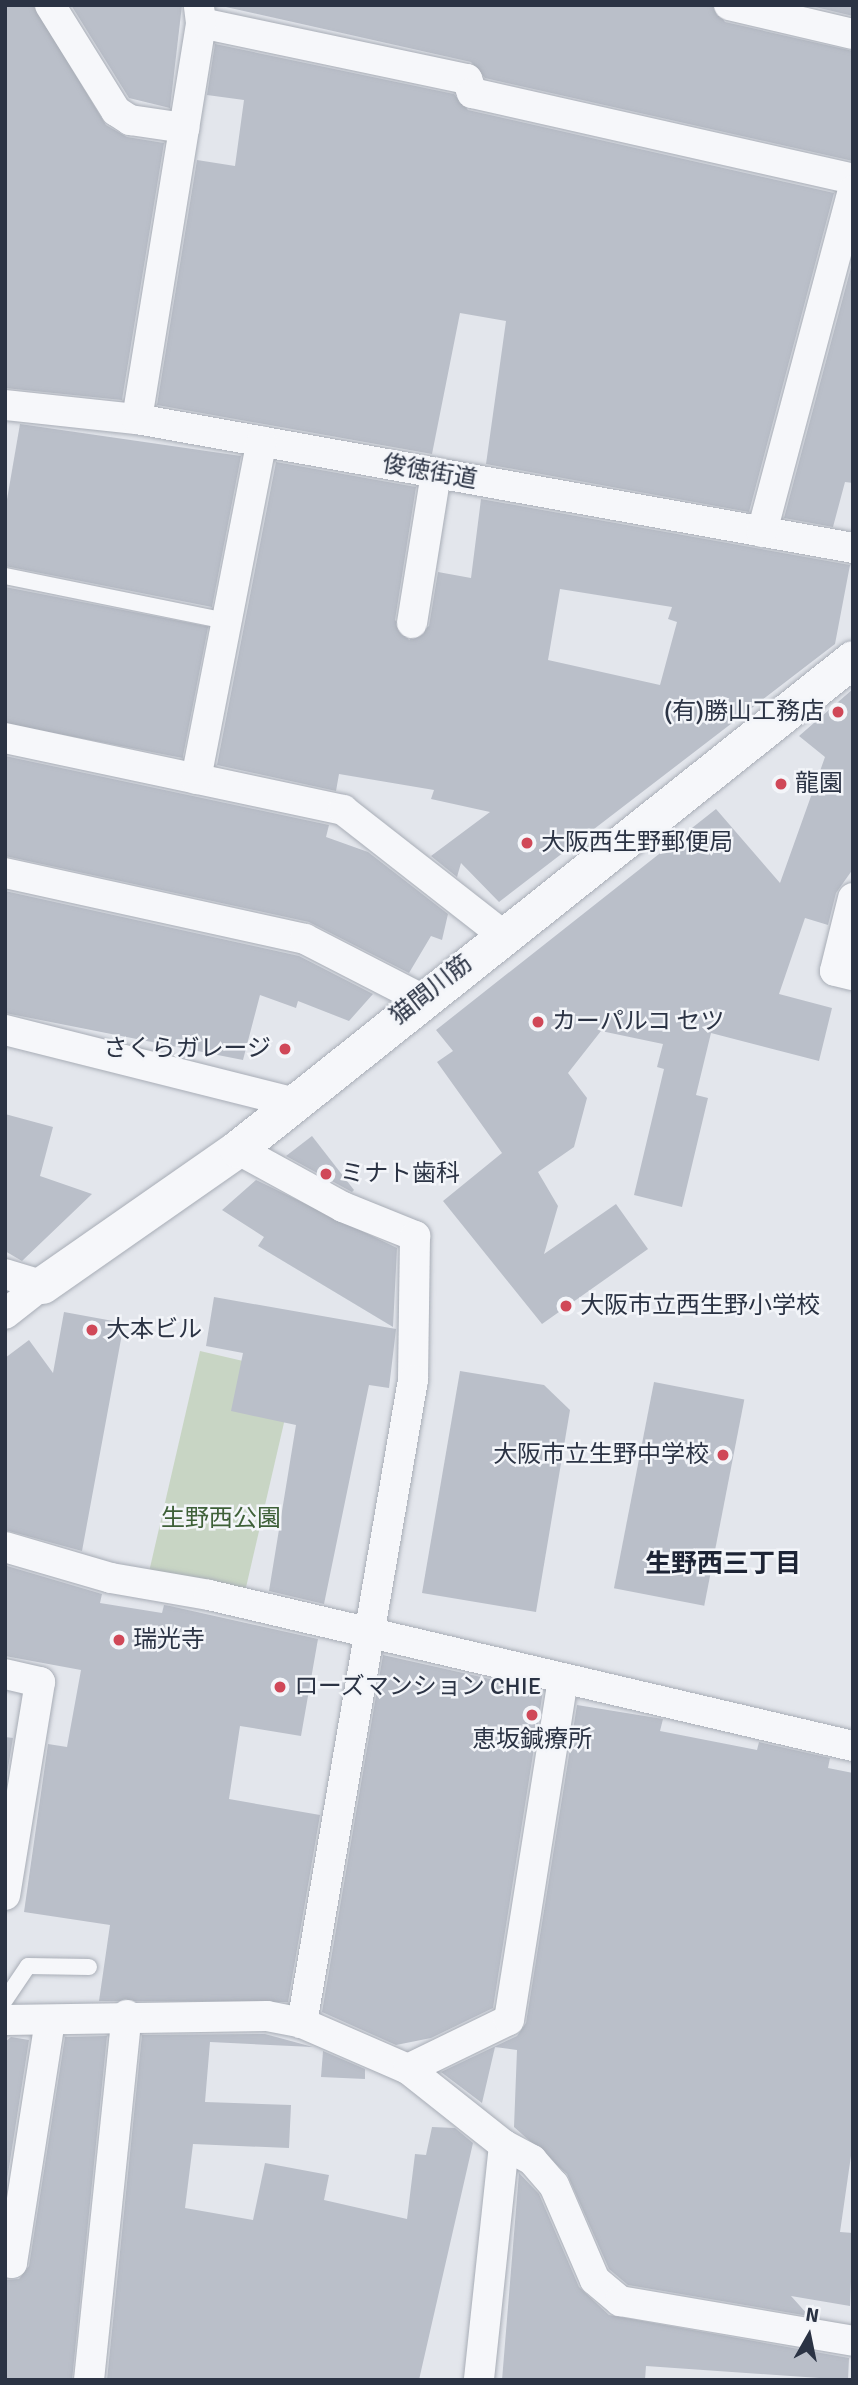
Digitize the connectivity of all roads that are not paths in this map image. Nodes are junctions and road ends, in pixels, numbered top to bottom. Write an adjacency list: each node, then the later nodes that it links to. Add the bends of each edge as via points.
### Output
1 (50, 5): 5 (street, via 116,111 130,120)
2 (729, 5): 4 (street)
3 (200, 14): 5 (street); 6 (street, via 467,79 472,93)
4 (853, 34)
5 (184, 128): 9 (street)
6 (853, 179)
7 (853, 191): 12 (street)
8 (7, 413): 9 (street, 俊徳街道)
9 (136, 419): 10 (street, 俊徳街道)
10 (262, 442): 11 (street, 俊徳街道); 15 (street)
11 (436, 473): 12 (street, 俊徳街道); 16 (street)
12 (762, 532): 13 (street, 俊徳街道)
13 (853, 548)
14 (5, 576): 15 (lane)
15 (227, 621): 19 (street)
16 (412, 624)
17 (853, 659): 22 (street, 猫間川筋)
18 (5, 738): 19 (street)
19 (196, 779): 22 (street, via 343,810)
20 (5, 873): 24 (street, via 305,939)
21 (853, 898): 23 (street, via 835,971)
22 (503, 935): 24 (street, 猫間川筋)
23 (853, 975)
24 (420, 998): 26 (street, 猫間川筋)
25 (5, 1030): 26 (street)
26 (291, 1102): 27 (street, 猫間川筋)
27 (237, 1149): 29 (street, 猫間川筋); 32 (street, via 343,1207 415,1236 413,1380)
28 (5, 1274): 29 (street)
29 (42, 1285): 30 (street, 猫間川筋)
30 (5, 1314)
31 (5, 1547): 32 (street, via 110,1578 209,1595)
32 (366, 1634): 34 (street); 42 (street)
33 (5, 1674): 36 (street, via 40,1682)
34 (563, 1680): 35 (street); 43 (street, via 509,2020)
35 (853, 1746)
36 (5, 1895)
37 (89, 1967): 38 (lane, via 28,1966)
38 (5, 2000)
39 (127, 2015): 41 (street); 42 (street, via 267,2016); 47 (street)
40 (5, 2020): 41 (street)
41 (50, 2020): 45 (street, via 12,2263)
42 (302, 2023): 43 (street)
43 (408, 2068): 44 (street)
44 (504, 2145): 46 (street, via 532,2160 554,2185 595,2280 620,2301); 48 (street)
45 (5, 2262)
46 (853, 2341)
47 (89, 2380)
48 (479, 2380)

